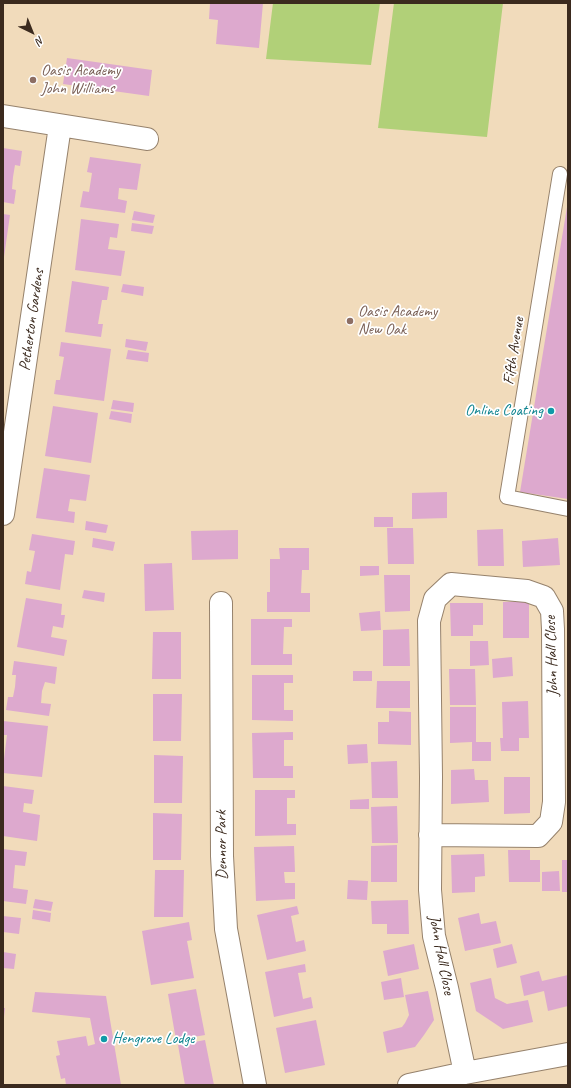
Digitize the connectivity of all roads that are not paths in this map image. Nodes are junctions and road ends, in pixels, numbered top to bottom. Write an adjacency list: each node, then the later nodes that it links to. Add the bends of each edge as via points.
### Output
1 (3, 116): 2 (street)
2 (60, 126): 3 (street); 6 (street, Petherton Gardens)
3 (147, 139)
4 (560, 174): 5 (lane, Fifth Avenue, via 507,497)
5 (568, 509)
6 (3, 514)
7 (221, 603): 11 (street, Dennor Park, via 222,856 226,929)
8 (430, 835): 8 (street, John Hall Close, via 429,621 435,599 451,584 527,591 544,597 552,611 553,629 554,802 551,822 538,836); 10 (street, John Hall Close, via 430,890 434,936)
9 (568, 1054): 10 (street)
10 (465, 1073): 12 (street)
11 (255, 1085)
12 (409, 1085)

